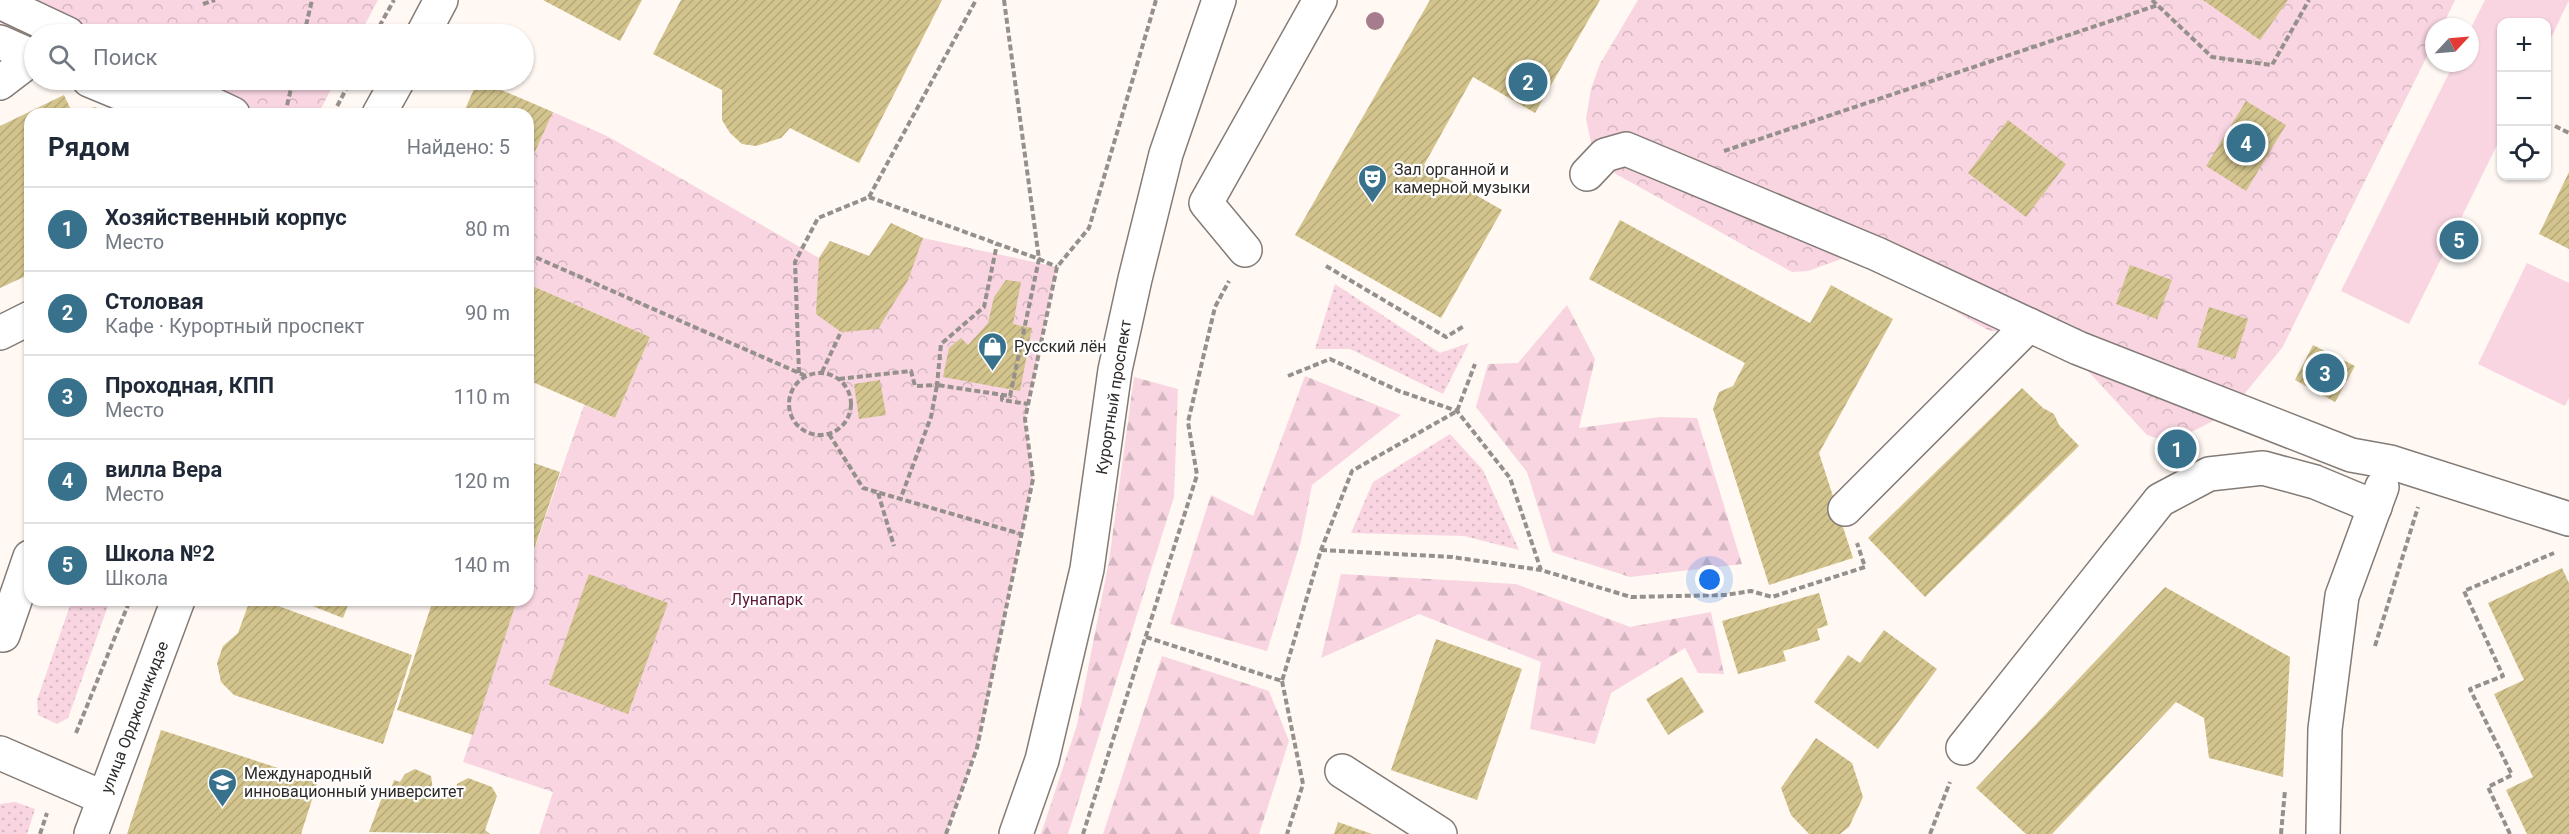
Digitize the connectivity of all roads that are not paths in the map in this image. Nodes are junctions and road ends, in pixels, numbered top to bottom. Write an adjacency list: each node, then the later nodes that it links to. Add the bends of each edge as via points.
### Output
1 (441, 0): 6 (main road)
2 (1219, 0): 34 (main road, Курортный проспект, via 1166,154 1137,268 1115,370 1087,570 1042,760)
3 (0, 2): 5 (main road)
4 (1322, 2): 18 (main road, via 1206,203)
5 (47, 24)
6 (428, 24)
7 (0, 42): 8 (main road)
8 (24, 53)
9 (24, 64): 10 (main road)
10 (2, 80)
11 (113, 90): 14 (main road)
12 (182, 90): 15 (main road)
13 (392, 90): 16 (main road)
14 (157, 108)
15 (220, 108)
16 (382, 108)
17 (1587, 174): 20 (main road, via 1605,155 1626,149 1877,254)
18 (1245, 250)
19 (24, 321): 21 (main road)
20 (2029, 325): 22 (main road, via 2351,455); 24 (main road)
21 (0, 333)
22 (2390, 462): 23 (main road); 25 (main road)
23 (2375, 507): 29 (main road, via 2315,482 2263,468 2209,474 2160,500); 36 (main road, via 2342,596 2325,729)
24 (1845, 509)
25 (2569, 519)
26 (24, 575): 28 (main road)
27 (176, 606): 32 (main road, улица Орджоникидзе)
28 (1, 643)
29 (1963, 748)
30 (0, 753): 32 (main road)
31 (1342, 771): 35 (main road)
32 (104, 798): 33 (main road, улица Орджоникидзе)
33 (91, 834)
34 (1016, 834)
35 (1440, 834)
36 (2324, 834)

